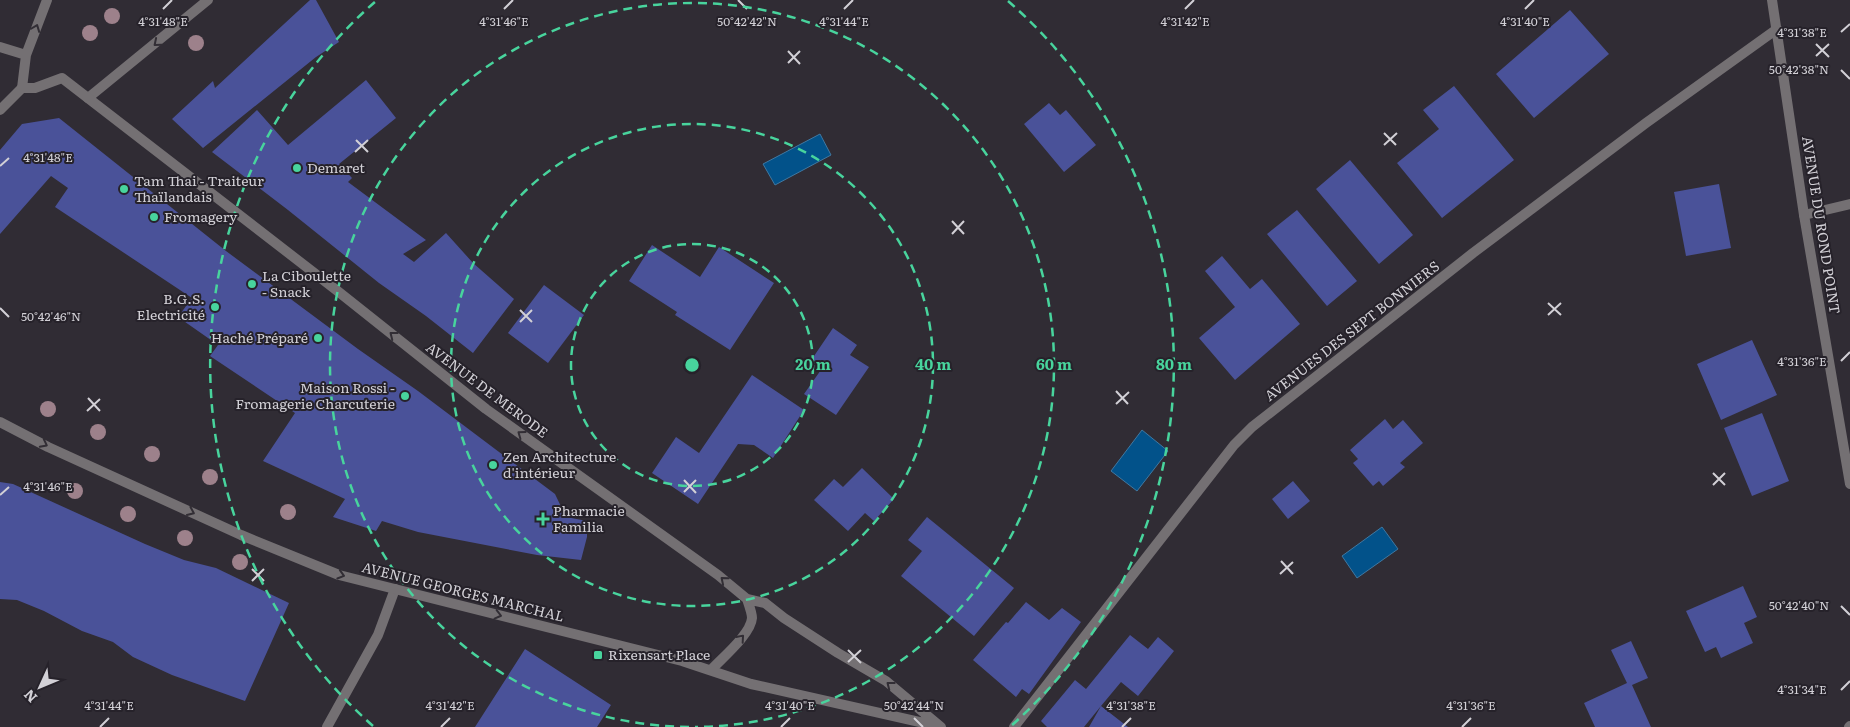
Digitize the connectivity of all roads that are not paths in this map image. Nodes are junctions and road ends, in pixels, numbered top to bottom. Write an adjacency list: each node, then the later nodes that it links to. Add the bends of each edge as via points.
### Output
1 (47, 0): 6 (street, one-way to 1)
2 (208, 0): 8 (street, one-way to 8)
3 (1772, 0): 4 (street, AVENUE DU ROND POINT)
4 (1777, 29): 11 (street, AVENUE DU ROND POINT); 19 (street, AVENUES DES SEPT BONNIERS, via 1473,254 1252,427 1234,445)
5 (0, 47): 6 (street)
6 (26, 55): 7 (street)
7 (22, 88): 8 (street, AVENUE DE MERODE, via 35,88 62,78); 9 (street)
8 (88, 98): 15 (street, AVENUE DE MERODE, one-way to 8, via 486,409)
9 (0, 110)
10 (1850, 204): 11 (street)
11 (1804, 215): 13 (street, AVENUE DU ROND POINT)
12 (0, 422): 14 (street, AVENUE GEORGES MARCHAL, one-way to 14, via 241,535 338,574)
13 (1850, 484)
14 (394, 589): 16 (street, AVENUE GEORGES MARCHAL, one-way to 16); 17 (street, via 378,635)
15 (747, 599): 16 (street, one-way to 15, via 744,638 752,619); 18 (street, AVENUE DE MERODE, one-way to 15, via 886,681 765,603)
16 (711, 670): 18 (street, AVENUE GEORGES MARCHAL, via 751,684)
17 (327, 727)
18 (941, 727)
19 (1014, 727)

